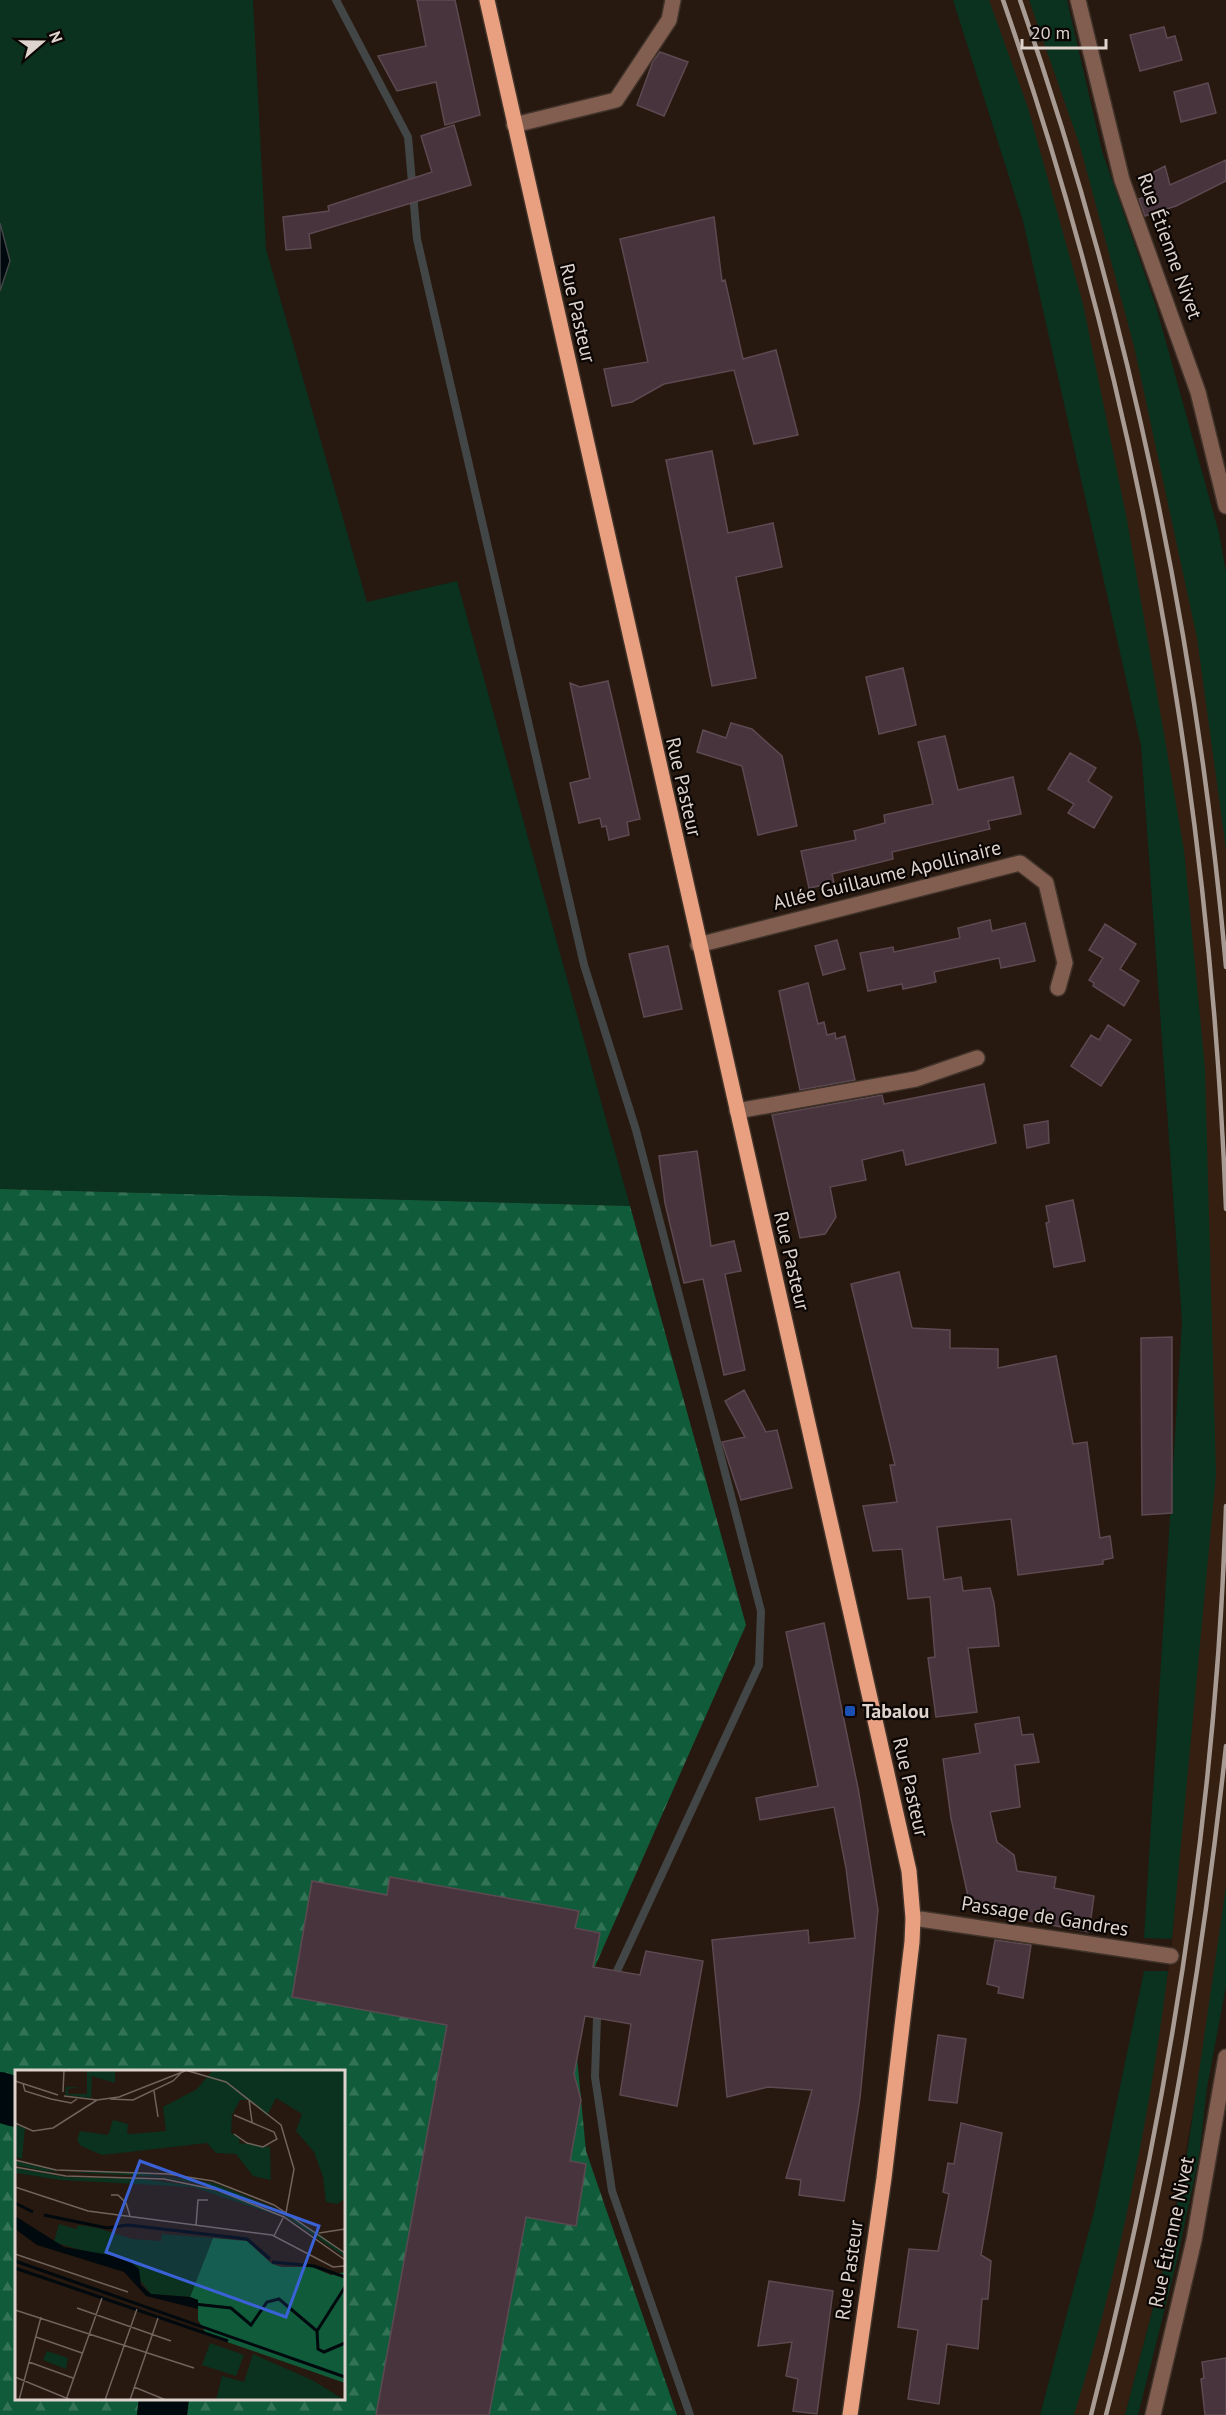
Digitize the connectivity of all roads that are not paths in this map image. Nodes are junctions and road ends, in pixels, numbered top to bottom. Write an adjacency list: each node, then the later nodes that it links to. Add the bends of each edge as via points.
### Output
1 (486, 0): 4 (main road, Rue Pasteur)
2 (674, 0): 4 (street, via 669,20 616,100)
3 (1078, 0): 5 (street, Rue Étienne Nivet, via 1122,180 1198,392)
4 (514, 125): 6 (main road, Rue Pasteur)
5 (1226, 506)
6 (698, 945): 7 (street, Allée Guillaume Apollinaire, via 1020,862 1046,883 1065,963); 9 (main road, Rue Pasteur)
7 (1058, 988)
8 (977, 1058): 9 (street, via 916,1079)
9 (737, 1112): 10 (main road, Rue Pasteur, via 909,1870)
10 (913, 1918): 11 (street, Passage de Gandres); 13 (main road, Rue Pasteur, via 884,2178)
11 (1171, 1956)
12 (1226, 2057): 14 (street, Rue Étienne Nivet, via 1194,2240)
13 (850, 2415)
14 (1152, 2415)

